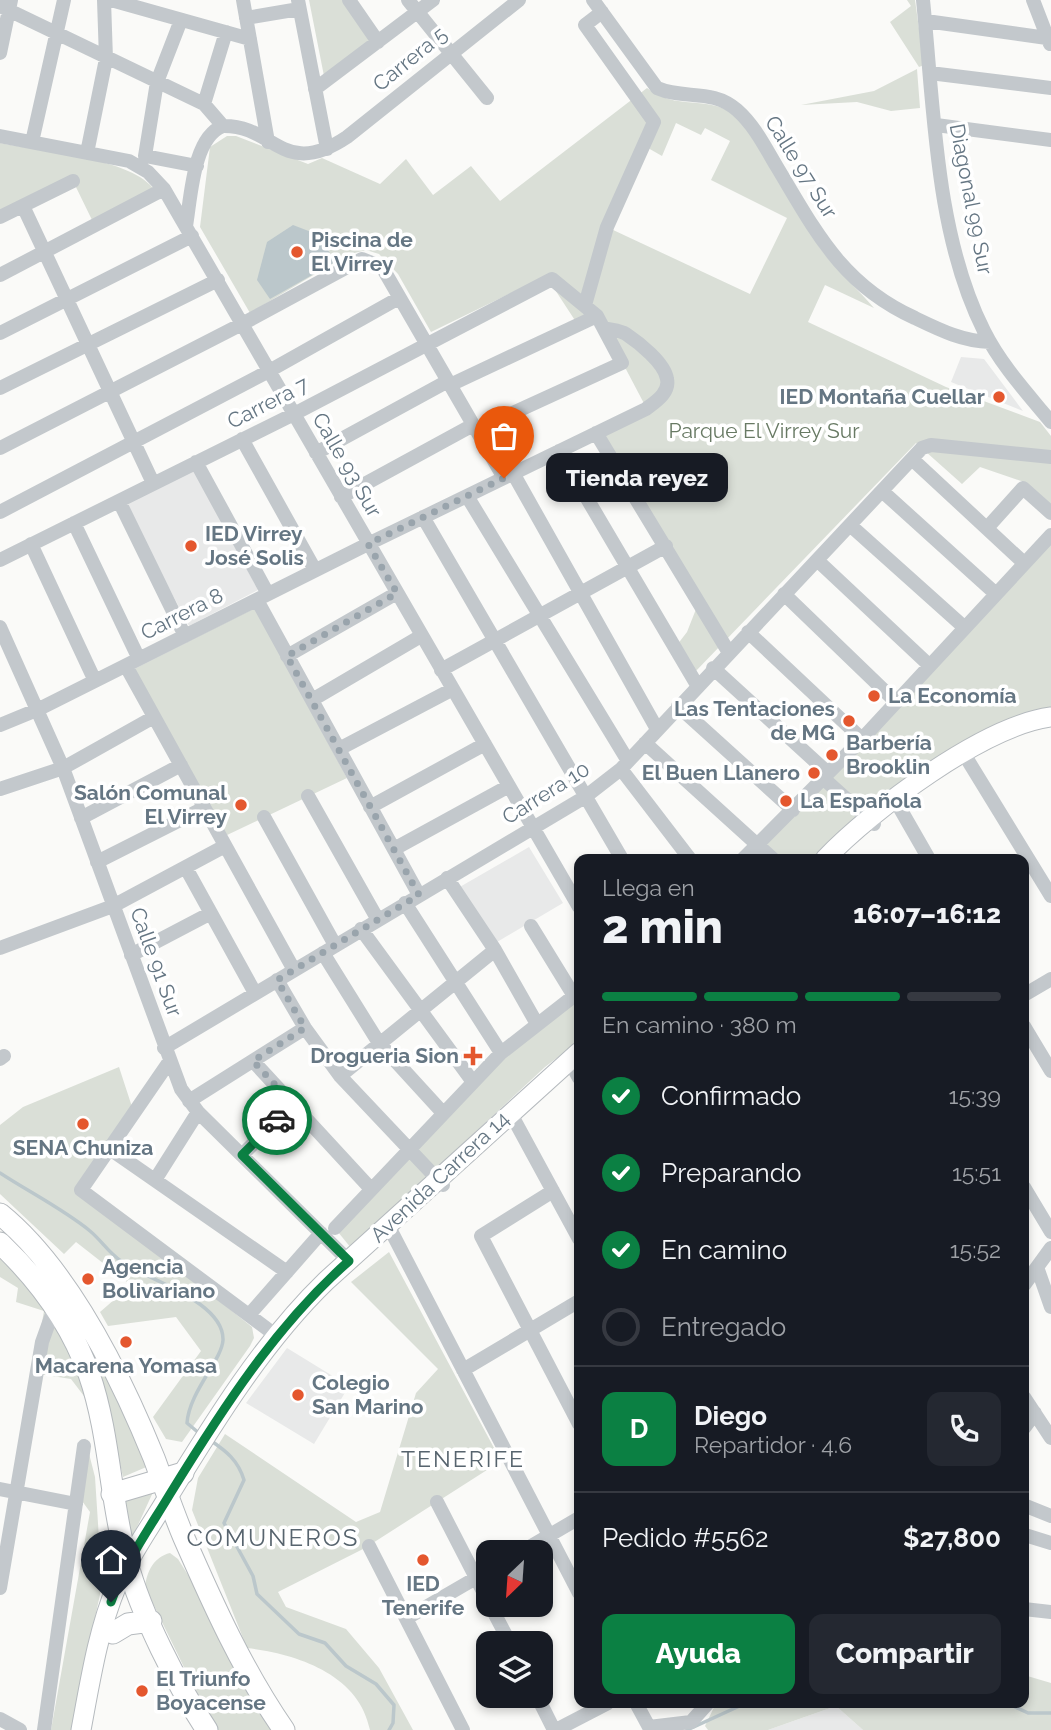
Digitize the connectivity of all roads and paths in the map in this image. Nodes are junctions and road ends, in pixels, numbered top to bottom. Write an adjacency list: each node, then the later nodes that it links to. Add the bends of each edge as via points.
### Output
1 (64, 0): 19 (street)
2 (104, 0): 25 (street)
3 (111, 0): 12 (street)
4 (243, 0): 15 (street)
5 (349, 0): 21 (street)
6 (433, 0): 13 (street)
7 (519, 0): 24 (street, Carrera 5)
8 (923, 0): 17 (street, Diagonal 99 Sur)
9 (1033, 0): 22 (street)
10 (298, 4): 15 (street); 29 (street)
11 (6, 5): 19 (street); 23 (street)
12 (157, 6): 16 (street)
13 (413, 6): 21 (street); 24 (street)
14 (598, 6): 51 (street, via 585,25 654,122 607,227); 55 (street, Calle 97 Sur, via 657,88 719,98 744,117 827,250 870,293 958,338)
15 (246, 18): 20 (street)
16 (181, 20): 18 (street); 27 (street)
17 (926, 21): 22 (street); 26 (street, Diagonal 99 Sur)
18 (226, 32): 20 (street); 31 (street)
19 (54, 33): 25 (street); 36 (street)
20 (250, 40): 37 (street)
21 (378, 41): 29 (street)
22 (1049, 42)
23 (0, 53)
24 (451, 54): 30 (street); 38 (street, Carrera 5)
25 (106, 59): 27 (street); 39 (street)
26 (930, 73): 28 (street); 32 (street, Diagonal 99 Sur)
27 (157, 82): 31 (street); 40 (street, via 145,156)
28 (1051, 88)
29 (315, 89): 38 (street)
30 (487, 98)
31 (204, 104): 33 (street)
32 (936, 125): 35 (street); 55 (street, Diagonal 99 Sur, via 956,255)
33 (223, 126): 37 (street); 40 (street, via 205,139)
34 (0, 136): 36 (street)
35 (1051, 140)
36 (33, 142): 39 (street)
37 (268, 142): 38 (street, via 304,154)
38 (327, 149)
39 (87, 153): 42 (street, via 132,162)
40 (197, 166): 45 (street)
41 (73, 181): 43 (street)
42 (164, 189): 45 (street, Calle 93 Sur); 46 (street)
43 (23, 206): 44 (street); 46 (street)
44 (0, 217)
45 (188, 231): 48 (street, Calle 93 Sur); 50 (street)
46 (44, 252): 47 (street); 50 (street)
47 (0, 275)
48 (218, 280): 53 (street, Calle 93 Sur); 56 (street)
49 (399, 298): 53 (street, via 382,267 362,259); 57 (street); 58 (street)
50 (66, 299): 54 (street); 56 (street)
51 (584, 305): 52 (street); 57 (street, Carrera 7, via 552,279)
52 (601, 322): 59 (street); 64 (street, via 622,362); 65 (street, Carrera 8, via 625,333 660,364 667,379 660,399)
53 (242, 324): 58 (street, Calle 93 Sur); 61 (street)
54 (0, 332)
55 (990, 342): 63 (street, Diagonal 99 Sur)
56 (88, 344): 60 (street); 61 (street)
57 (426, 344): 59 (street); 62 (street, Carrera 7)
58 (269, 371): 62 (street, Calle 93 Sur); 67 (street)
59 (449, 383): 64 (street); 70 (street)
60 (0, 387)
61 (110, 391): 67 (street); 68 (street)
62 (294, 414): 66 (street, Carrera 7); 70 (street, Calle 93 Sur)
63 (1051, 422)
64 (475, 427): 74 (street); 78 (street)
65 (596, 433): 69 (street, Carrera 8); 89 (street)
66 (242, 439): 73 (street, Carrera 7); 94 (street)
67 (134, 442): 75 (street); 80 (street)
68 (0, 448)
69 (559, 451): 74 (street, Carrera 8); 93 (street)
70 (316, 453): 78 (street, Calle 93 Sur)
71 (1051, 457): 72 (street, via 931,445)
72 (912, 459): 76 (street, Carrera 10); 85 (street)
73 (196, 462): 75 (street, Carrera 7); 99 (street)
74 (509, 475): 77 (street, Carrera 8); 96 (street)
75 (153, 484): 79 (street, Carrera 7)
76 (882, 491): 84 (street, Carrera 10); 98 (street)
77 (467, 496): 82 (street, Carrera 8); 100 (street)
78 (341, 497): 88 (street, Calle 93 Sur)
79 (119, 500): 83 (street, Carrera 7); 104 (street)
80 (0, 512)
81 (1051, 513): 85 (street, via 1023,488)
82 (423, 517): 88 (street, Carrera 8); 106 (street)
83 (74, 523): 87 (street, Carrera 7); 109 (street)
84 (850, 525): 91 (street, Carrera 10); 102 (street)
85 (987, 528): 92 (street)
86 (1051, 534): 92 (street)
87 (31, 544): 90 (street, Carrera 7); 113 (street)
88 (368, 544): 94 (street, Carrera 8); 95 (street, Calle 93 Sur)
89 (666, 546): 93 (street); 107 (street)
90 (0, 560)
91 (817, 560): 97 (street, Carrera 10); 110 (street)
92 (1024, 563): 98 (street)
93 (628, 567): 96 (street); 114 (street)
94 (315, 570): 99 (street, Carrera 8)
95 (397, 593): 105 (street, Calle 93 Sur); 108 (street)
96 (581, 593): 100 (street); 123 (street)
97 (784, 594): 103 (street, Carrera 10); 117 (street)
98 (996, 594): 102 (street)
99 (262, 597): 104 (street, Carrera 8); 108 (street)
100 (540, 616): 106 (street); 130 (street)
101 (0, 627): 119 (street, Calle 91 Sur)
102 (965, 628): 110 (street)
103 (748, 632): 107 (street, Carrera 10); 124 (street)
104 (184, 636): 109 (street, Carrera 8)
105 (421, 636): 112 (street, Calle 93 Sur); 116 (street)
106 (495, 640): 112 (street); 136 (street)
107 (729, 651): 111 (street, Carrera 10)
108 (287, 656): 116 (street)
109 (132, 662): 113 (street, Carrera 8); 120 (street)
110 (929, 665): 117 (street)
111 (713, 668): 114 (street, Carrera 10); 132 (street)
112 (442, 670): 115 (street, Calle 93 Sur)
113 (95, 681): 119 (street, Carrera 8)
114 (698, 685): 118 (street, Carrera 10)
115 (453, 689): 126 (street, Calle 93 Sur); 127 (street)
116 (312, 700): 127 (street)
117 (895, 701): 124 (street)
118 (678, 706): 123 (street, Carrera 10); 140 (street)
119 (39, 709): 122 (street, Carrera 8); 131 (street, Calle 91 Sur)
120 (154, 717): 129 (street); 131 (street)
121 (1049, 723): 128 (main road, via 1007,729)
122 (0, 725)
123 (657, 729): 125 (street, Carrera 10)
124 (862, 739): 132 (street)
125 (645, 743): 130 (street, Carrera 10); 145 (street)
126 (485, 744): 133 (street, Calle 93 Sur); 138 (street)
127 (339, 749): 138 (street)
128 (967, 758): 137 (main road); 154 (street)
129 (181, 765): 139 (street); 142 (street)
130 (624, 765): 136 (street, Carrera 10); 149 (street)
131 (63, 768): 134 (street); 142 (street, Calle 91 Sur)
132 (826, 775): 140 (street); 143 (street)
133 (509, 786): 144 (street, Calle 93 Sur); 147 (street)
134 (0, 789)
135 (308, 796): 165 (street)
136 (585, 797): 144 (street, Carrera 10); 148 (street)
137 (896, 802): 143 (main road); 153 (street)
138 (370, 807): 147 (street)
139 (204, 808): 146 (street); 156 (street)
140 (793, 810): 145 (street)
141 (264, 817): 169 (street)
142 (81, 818): 156 (street, Calle 91 Sur)
143 (872, 822): 152 (main road)
144 (533, 827): 158 (street, Carrera 10); 161 (street, Calle 93 Sur)
145 (759, 845): 150 (street); 151 (street)
146 (225, 846): 157 (street); 172 (street)
147 (394, 849): 159 (street)
148 (619, 854)
149 (686, 854)
150 (749, 854)
151 (768, 854)
152 (836, 854)
153 (926, 854)
154 (1025, 854)
155 (1029, 860): 160 (street)
156 (97, 862): 163 (street, Calle 91 Sur)
157 (186, 867): 163 (street); 164 (street)
158 (447, 878): 159 (street, Carrera 10); 170 (street)
159 (419, 895): 162 (street, Carrera 10)
160 (1051, 896)
161 (574, 898)
162 (405, 903): 165 (street, Carrera 10); 175 (street)
163 (113, 906): 168 (street); 171 (street, Calle 91 Sur)
164 (211, 913): 171 (street); 178 (street)
165 (378, 920): 167 (street, Carrera 10)
166 (531, 926): 176 (street)
167 (361, 929): 169 (street, Carrera 10); 180 (street)
168 (0, 948)
169 (329, 949): 172 (street, Carrera 10); 184 (street)
170 (495, 950): 175 (street); 181 (street)
171 (131, 955): 185 (street, Calle 91 Sur)
172 (294, 970): 174 (street, Carrera 10)
173 (1051, 979): 177 (street)
174 (277, 980): 178 (street, Carrera 10); 182 (street)
175 (458, 983): 180 (street); 186 (street)
176 (574, 990)
177 (1029, 992)
178 (255, 993): 185 (street, Carrera 10)
179 (574, 996): 181 (street)
180 (420, 1012): 184 (street); 192 (street)
181 (537, 1024): 186 (street)
182 (305, 1028): 187 (street); 191 (street)
183 (1029, 1034): 190 (street)
184 (379, 1043): 191 (street); 195 (street)
185 (164, 1048): 188 (street, Calle 91 Sur)
186 (501, 1054): 192 (street)
187 (253, 1061): 193 (street); 194 (street)
188 (169, 1062): 194 (street, Calle 91 Sur); 197 (street)
189 (574, 1067): 196 (main road, Avenida Carrera 14)
190 (1051, 1071)
191 (340, 1076): 198 (street)
192 (473, 1082): 195 (street)
193 (293, 1104): 199 (street); 202 (street)
194 (194, 1107): 199 (street, Calle 91 Sur); 200 (street)
195 (443, 1113): 198 (street)
196 (513, 1118): 201 (main road, Avenida Carrera 14); 203 (street)
197 (110, 1149): 200 (street); 219 (street, via 81,1190)
198 (409, 1149): 201 (street); 202 (street)
199 (242, 1155): 208 (street, Calle 91 Sur)
200 (155, 1180): 214 (street)
201 (441, 1183): 206 (main road, Avenida Carrera 14)
202 (371, 1189): 208 (street)
203 (553, 1191): 207 (street); 220 (street, via 481,1236)
204 (1029, 1195): 209 (street)
205 (0, 1214): 231 (highway, via 32,1243 81,1310)
206 (390, 1229): 212 (main road, Avenida Carrera 14); 221 (main road, Avenida Carrera 14); 222 (street)
207 (574, 1230)
208 (328, 1231): 212 (street, Calle 91 Sur); 214 (street)
209 (1051, 1232)
210 (0, 1243): 218 (highway)
211 (1051, 1248): 213 (street)
212 (349, 1261): 221 (main road, Avenida Carrera 14, via 308,1299)
213 (1037, 1267): 215 (street); 217 (street)
214 (287, 1272): 219 (street)
215 (1029, 1278)
216 (574, 1304): 220 (street)
217 (1051, 1307)
218 (57, 1311): 232 (street, via 42,1342); 233 (highway, via 89,1375)
219 (249, 1315): 221 (street)
220 (530, 1330): 222 (street); 225 (street)
221 (278, 1337): 229 (main road, Avenida Carrera 14)
222 (463, 1370): 239 (street)
223 (1029, 1404): 224 (street)
224 (1035, 1413): 226 (street); 227 (street)
225 (574, 1414)
226 (1029, 1421)
227 (1049, 1429)
228 (84, 1446): 235 (street)
229 (183, 1473): 231 (highway)
230 (0, 1489): 232 (street)
231 (167, 1491): 233 (highway); 245 (main road); 265 (highway, via 228,1633)
232 (15, 1492): 235 (street); 248 (street)
233 (112, 1494): 245 (highway)
234 (437, 1502): 244 (street)
235 (76, 1504): 261 (street)
236 (1029, 1507): 237 (street)
237 (1051, 1516)
238 (574, 1521): 239 (street)
239 (550, 1536): 241 (street); 247 (street)
240 (1029, 1536): 242 (street)
241 (543, 1540)
242 (1051, 1543)
243 (369, 1546): 251 (street)
244 (476, 1564)
245 (129, 1570): 252 (highway); 253 (main road); 262 (main road, via 105,1623)
246 (476, 1578): 251 (street)
247 (574, 1583)
248 (0, 1588)
249 (1029, 1610): 250 (street)
250 (1051, 1612)
251 (407, 1618): 266 (street)
252 (151, 1621): 253 (highway, via 128,1624); 264 (highway)
253 (113, 1633): 263 (main road)
254 (543, 1708): 267 (street)
255 (597, 1708): 267 (street)
256 (639, 1708): 259 (street, via 649,1727)
257 (705, 1708): 259 (street)
258 (0, 1719): 260 (street)
259 (692, 1726)
260 (20, 1730)
261 (44, 1730)
262 (81, 1730)
263 (91, 1730)
264 (206, 1730)
265 (284, 1730)
266 (463, 1730)
267 (555, 1730)

